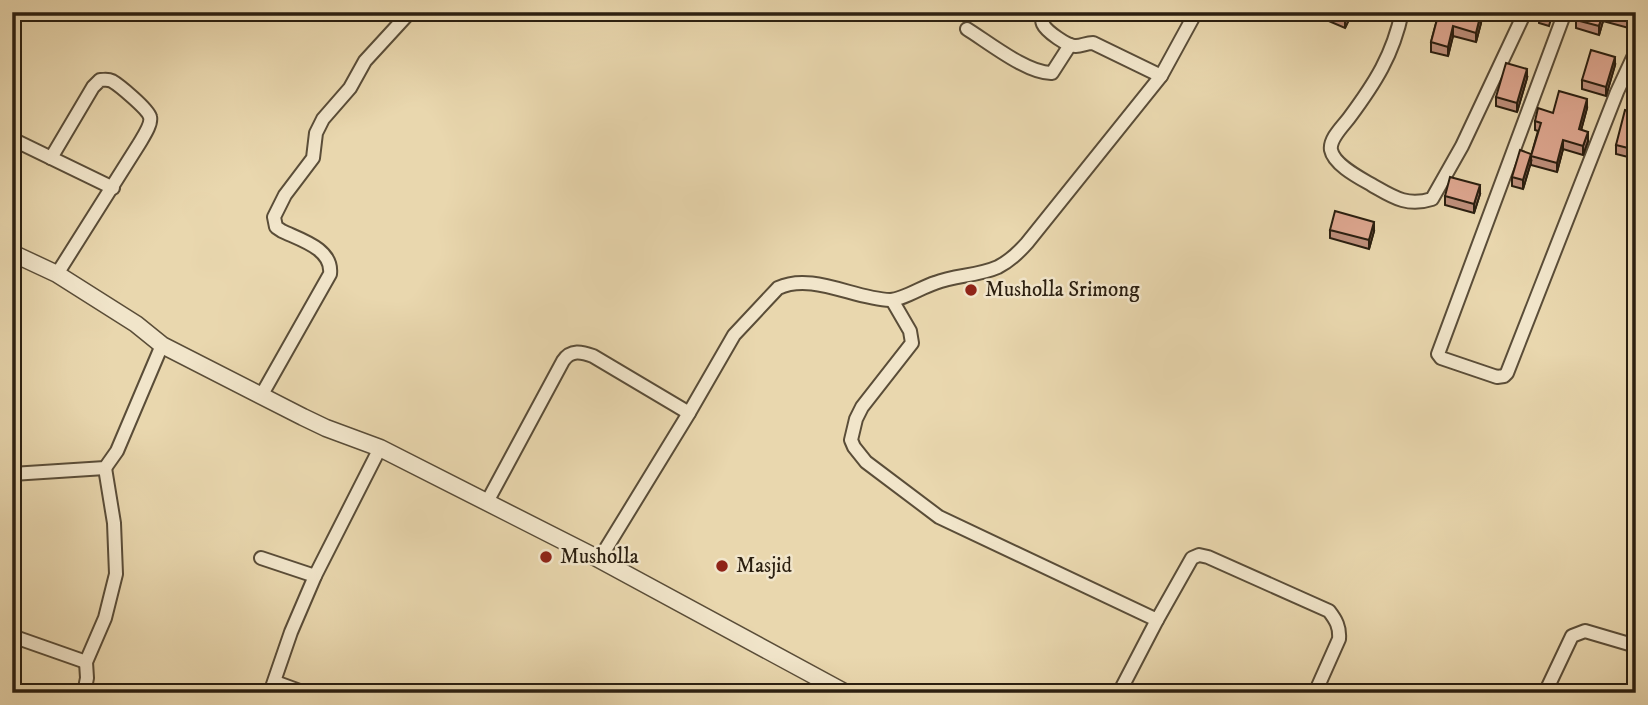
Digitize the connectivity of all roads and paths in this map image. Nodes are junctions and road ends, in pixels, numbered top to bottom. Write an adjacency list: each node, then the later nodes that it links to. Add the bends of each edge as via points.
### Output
1 (410, 12): 18 (street, via 365,61 350,88 323,119 313,158 274,216 276,227 320,250 329,259 331,270)
2 (1042, 12): 8 (street, via 1047,30)
3 (1196, 12): 10 (street)
4 (1402, 12): 5 (street, via 1393,47 1331,150 1354,175 1399,200 1414,202 1432,199 1473,125)
5 (1525, 12)
6 (1565, 12): 9 (street, via 1438,354 1441,358 1497,377 1507,373)
7 (967, 29): 8 (street, via 1030,69 1045,73 1052,73)
8 (1070, 45): 10 (street, via 1093,43)
9 (1636, 51)
10 (1161, 76): 16 (street, via 1017,255 999,266 937,282)
11 (12, 139): 12 (street)
12 (51, 158): 13 (street); 13 (street, via 93,87 110,79 151,119)
13 (113, 188): 15 (street)
14 (12, 253): 15 (street)
15 (57, 274): 17 (street)
16 (892, 300): 19 (street, via 805,283 778,288 734,335); 27 (street, via 912,343 856,419 851,440 866,462 939,517)
17 (162, 345): 18 (street); 21 (street, via 117,451)
18 (261, 396): 20 (street)
19 (689, 413): 23 (street, via 593,356 582,352 566,356); 25 (street)
20 (380, 448): 23 (street); 26 (street)
21 (105, 468): 22 (street); 30 (street, via 116,574 105,618)
22 (12, 474)
23 (487, 502): 25 (street)
24 (261, 558): 26 (street)
25 (599, 560): 31 (street)
26 (314, 576): 32 (street)
27 (1157, 620): 36 (street); 37 (street, via 1192,558 1199,555 1328,611 1340,630 1339,639)
28 (12, 636): 30 (street)
29 (1636, 646): 38 (street, via 1584,631 1572,636)
30 (86, 662): 33 (street)
31 (822, 687): 35 (street)
32 (272, 688): 34 (street)
33 (84, 693)
34 (305, 693)
35 (846, 693)
36 (1119, 693)
37 (1315, 693)
38 (1545, 693)

